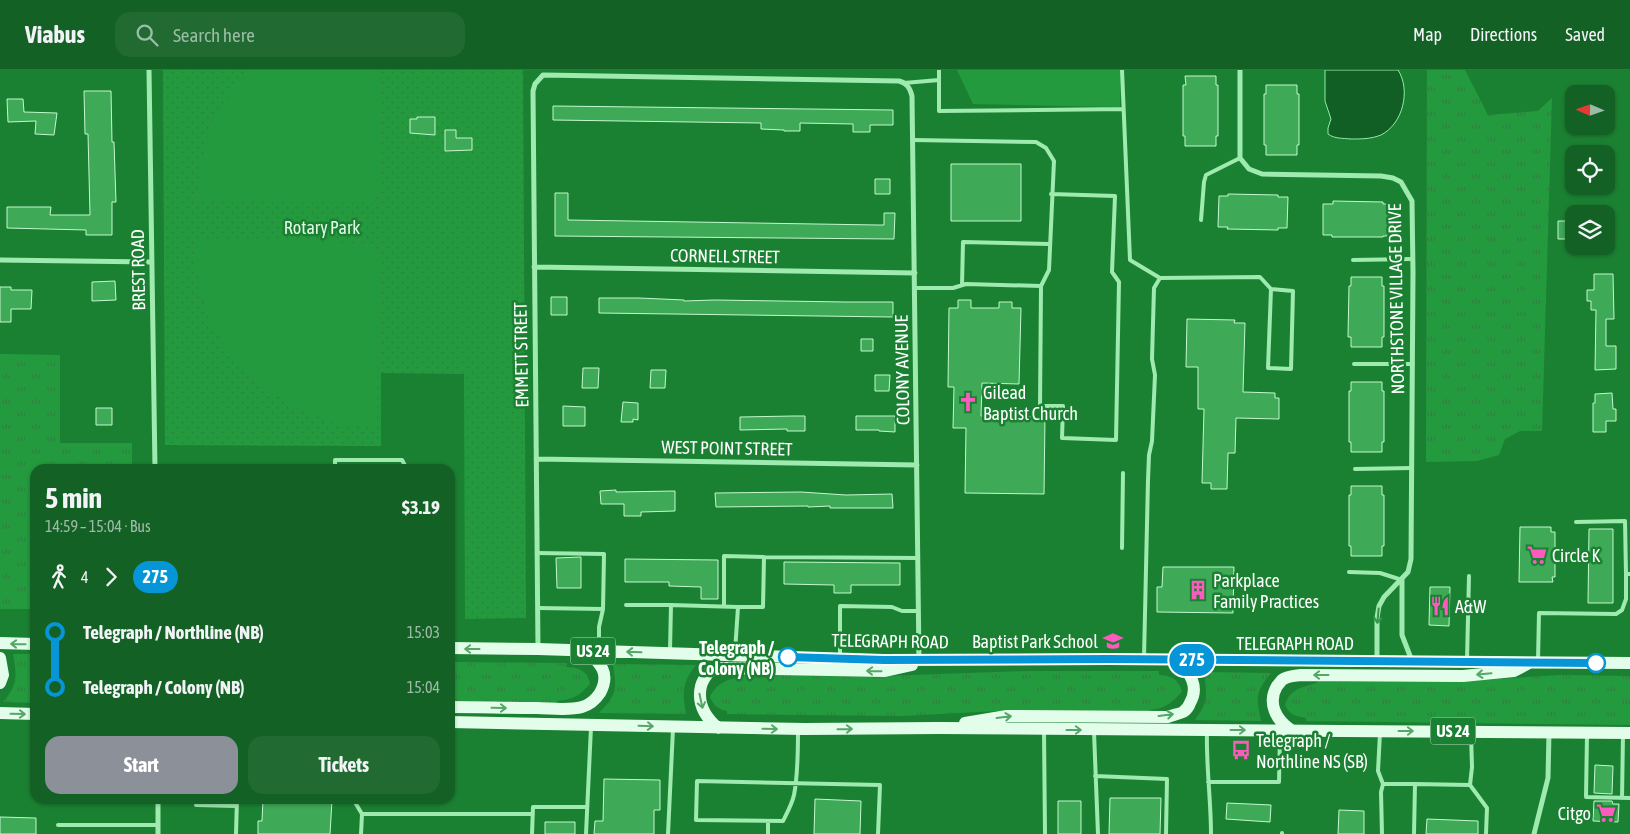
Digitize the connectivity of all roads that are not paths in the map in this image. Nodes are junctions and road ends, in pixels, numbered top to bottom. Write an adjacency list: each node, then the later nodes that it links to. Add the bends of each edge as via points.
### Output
1 (149, 70): 17 (street, BREST ROAD)
2 (939, 70): 6 (lane)
3 (1122, 70): 8 (lane)
4 (1240, 70): 10 (street)
5 (550, 73): 7 (street); 18 (street, EMMETT STREET, via 539,78 533,92)
6 (939, 80): 7 (lane); 8 (lane, via 940,110)
7 (904, 82): 9 (street, COLONY AVENUE, via 912,96)
8 (1123, 109): 20 (lane, via 1130,260)
9 (913, 140): 11 (lane, via 1036,142 1046,148 1054,161); 19 (street, COLONY AVENUE)
10 (1240, 158): 12 (lane, via 1206,175); 14 (street, NORTHSTONE VILLAGE DRIVE, via 1249,169 1262,174 1384,176 1401,182 1412,200)
11 (1052, 194): 13 (lane); 22 (lane, via 1114,196 1112,272 1119,282 1116,440 1062,438 1063,406 1040,406)
12 (1202, 220)
13 (1049, 244): 21 (lane, via 964,242); 22 (lane, via 1049,270)
14 (1412, 259): 16 (lane); 26 (street, NORTHSTONE VILLAGE DRIVE)
15 (0, 260): 17 (street)
16 (1353, 260)
17 (151, 262): 28 (street, BREST ROAD)
18 (534, 267): 19 (street, CORNELL STREET); 27 (street, EMMETT STREET)
19 (915, 272): 23 (street, COLONY AVENUE)
20 (1160, 278): 24 (lane, via 1260,277); 63 (lane, via 1154,288 1152,359 1155,375 1148,480)
21 (962, 285): 22 (lane); 23 (lane)
22 (1041, 286)
23 (915, 288): 31 (street, COLONY AVENUE)
24 (1271, 289): 24 (lane, via 1268,368 1291,369 1293,291)
25 (1354, 364): 26 (lane)
26 (1412, 364): 32 (street, NORTHSTONE VILLAGE DRIVE)
27 (536, 459): 31 (street, WEST POINT STREET); 37 (street, EMMETT STREET)
28 (155, 464)
29 (335, 464): 30 (lane, via 335,460 402,460)
30 (404, 464)
31 (917, 465): 39 (street, COLONY AVENUE)
32 (1412, 468): 33 (lane); 43 (street, NORTHSTONE VILLAGE DRIVE, via 1411,559)
33 (1355, 469)
34 (1122, 473): 36 (lane)
35 (1576, 522): 41 (lane, via 1625,521)
36 (1122, 548)
37 (537, 553): 48 (street, EMMETT STREET); 49 (lane, via 604,554)
38 (764, 556): 39 (lane); 46 (lane, via 724,556); 47 (lane, via 763,607)
39 (918, 558): 50 (street, COLONY AVENUE)
40 (1349, 572): 43 (lane, via 1380,573)
41 (1628, 574): 68 (lane, via 1626,600 1622,610 1616,614 1539,613)
42 (1469, 576): 67 (lane)
43 (1402, 580): 65 (street, NORTHSTONE VILLAGE DRIVE, one-way to 65, via 1379,606); 66 (street, NORTHSTONE VILLAGE DRIVE, via 1402,634)
44 (626, 605): 45 (lane)
45 (671, 605): 46 (lane); 57 (lane)
46 (724, 606): 47 (lane)
47 (738, 607): 58 (lane)
48 (538, 608): 49 (lane); 54 (street, EMMETT STREET)
49 (603, 609): 56 (lane)
50 (918, 611): 60 (lane, via 840,606); 61 (street, COLONY AVENUE)
51 (0, 643): 52 (main road, one-way to 51)
52 (30, 644)
53 (455, 648): 54 (main road, TELEGRAPH ROAD / US 24, one-way to 53)
54 (538, 649): 55 (main road, TELEGRAPH ROAD / US 24)
55 (586, 650): 56 (main road, TELEGRAPH ROAD / US 24); 71 (main road, one-way to 55, via 586,706 597,697 605,679 600,665)
56 (599, 651): 57 (main road, TELEGRAPH ROAD / US 24, one-way to 56)
57 (670, 653): 58 (main road, TELEGRAPH ROAD / US 24)
58 (735, 655): 60 (main road, TELEGRAPH ROAD / US 24)
59 (0, 658): 70 (main road, via 3,674)
60 (840, 658): 61 (main road, TELEGRAPH ROAD / US 24)
61 (919, 660): 62 (main road, TELEGRAPH ROAD / US 24)
62 (939, 660): 63 (main road, TELEGRAPH ROAD / US 24); 77 (main road, one-way to 77, via 885,671 721,668 709,672 700,693 704,711)
63 (1144, 660): 64 (main road, TELEGRAPH ROAD / US 24)
64 (1178, 660): 65 (main road, TELEGRAPH ROAD / US 24); 78 (main road, one-way to 64, via 1007,716 1168,717 1184,711 1194,693 1192,678)
65 (1377, 661): 66 (main road, TELEGRAPH ROAD / US 24)
66 (1412, 662): 67 (main road, TELEGRAPH ROAD / US 24)
67 (1467, 662): 68 (main road, TELEGRAPH ROAD / US 24)
68 (1534, 662): 69 (main road, TELEGRAPH ROAD / US 24); 83 (main road, one-way to 83, via 1514,672 1463,676 1290,677 1281,680 1272,700)
69 (1630, 663)
70 (0, 683)
71 (455, 707)
72 (0, 713): 73 (main road, one-way to 73)
73 (30, 714)
74 (455, 722): 75 (main road, US 24)
75 (591, 725): 76 (main road, US 24, one-way to 76); 101 (lane)
76 (673, 727): 77 (main road, US 24); 112 (lane)
77 (718, 728): 79 (main road, US 24, one-way to 79)
78 (939, 728): 79 (main road, US 24, one-way to 78); 80 (main road, US 24)
79 (798, 729): 90 (lane)
80 (1044, 730): 81 (main road, US 24, one-way to 81); 115 (lane)
81 (1094, 730): 82 (main road, US 24); 89 (lane)
82 (1207, 730): 83 (main road, US 24, one-way to 83); 91 (lane)
83 (1286, 730): 84 (main road, US 24); 91 (lane, via 1279,782)
84 (1380, 731): 85 (main road, US 24, one-way to 85); 92 (lane, via 1378,771)
85 (1471, 731): 86 (main road, US 24); 94 (lane)
86 (1549, 733): 87 (main road, US 24); 122 (street, via 1548,778)
87 (1588, 733): 88 (main road, US 24); 95 (lane, via 1586,797)
88 (1627, 733): 95 (lane)
89 (1095, 776): 116 (lane); 117 (lane, via 1167,778)
90 (795, 782): 104 (lane, via 794,797 783,821); 104 (lane, via 696,781 696,820); 114 (lane, via 880,784)
91 (1208, 782): 118 (lane)
92 (1383, 784): 93 (lane); 119 (lane)
93 (1415, 784): 94 (lane); 120 (lane)
94 (1470, 785): 121 (lane, via 1487,808)
95 (1622, 798): 96 (lane)
96 (1630, 798)
97 (158, 804): 106 (street)
98 (356, 804): 102 (lane)
99 (196, 805): 100 (lane)
100 (237, 806): 108 (lane)
101 (586, 807): 103 (lane, via 533,807); 111 (lane)
102 (362, 814): 103 (lane); 109 (lane)
103 (533, 814): 110 (lane)
104 (768, 821): 113 (lane)
105 (58, 825): 106 (lane)
106 (158, 825): 107 (street)
107 (158, 834)
108 (236, 834)
109 (361, 834)
110 (532, 834)
111 (586, 834)
112 (668, 834)
113 (768, 834)
114 (878, 834)
115 (1045, 834)
116 (1098, 834)
117 (1166, 834)
118 (1211, 834)
119 (1382, 834)
120 (1414, 834)
121 (1486, 834)
122 (1534, 834)

